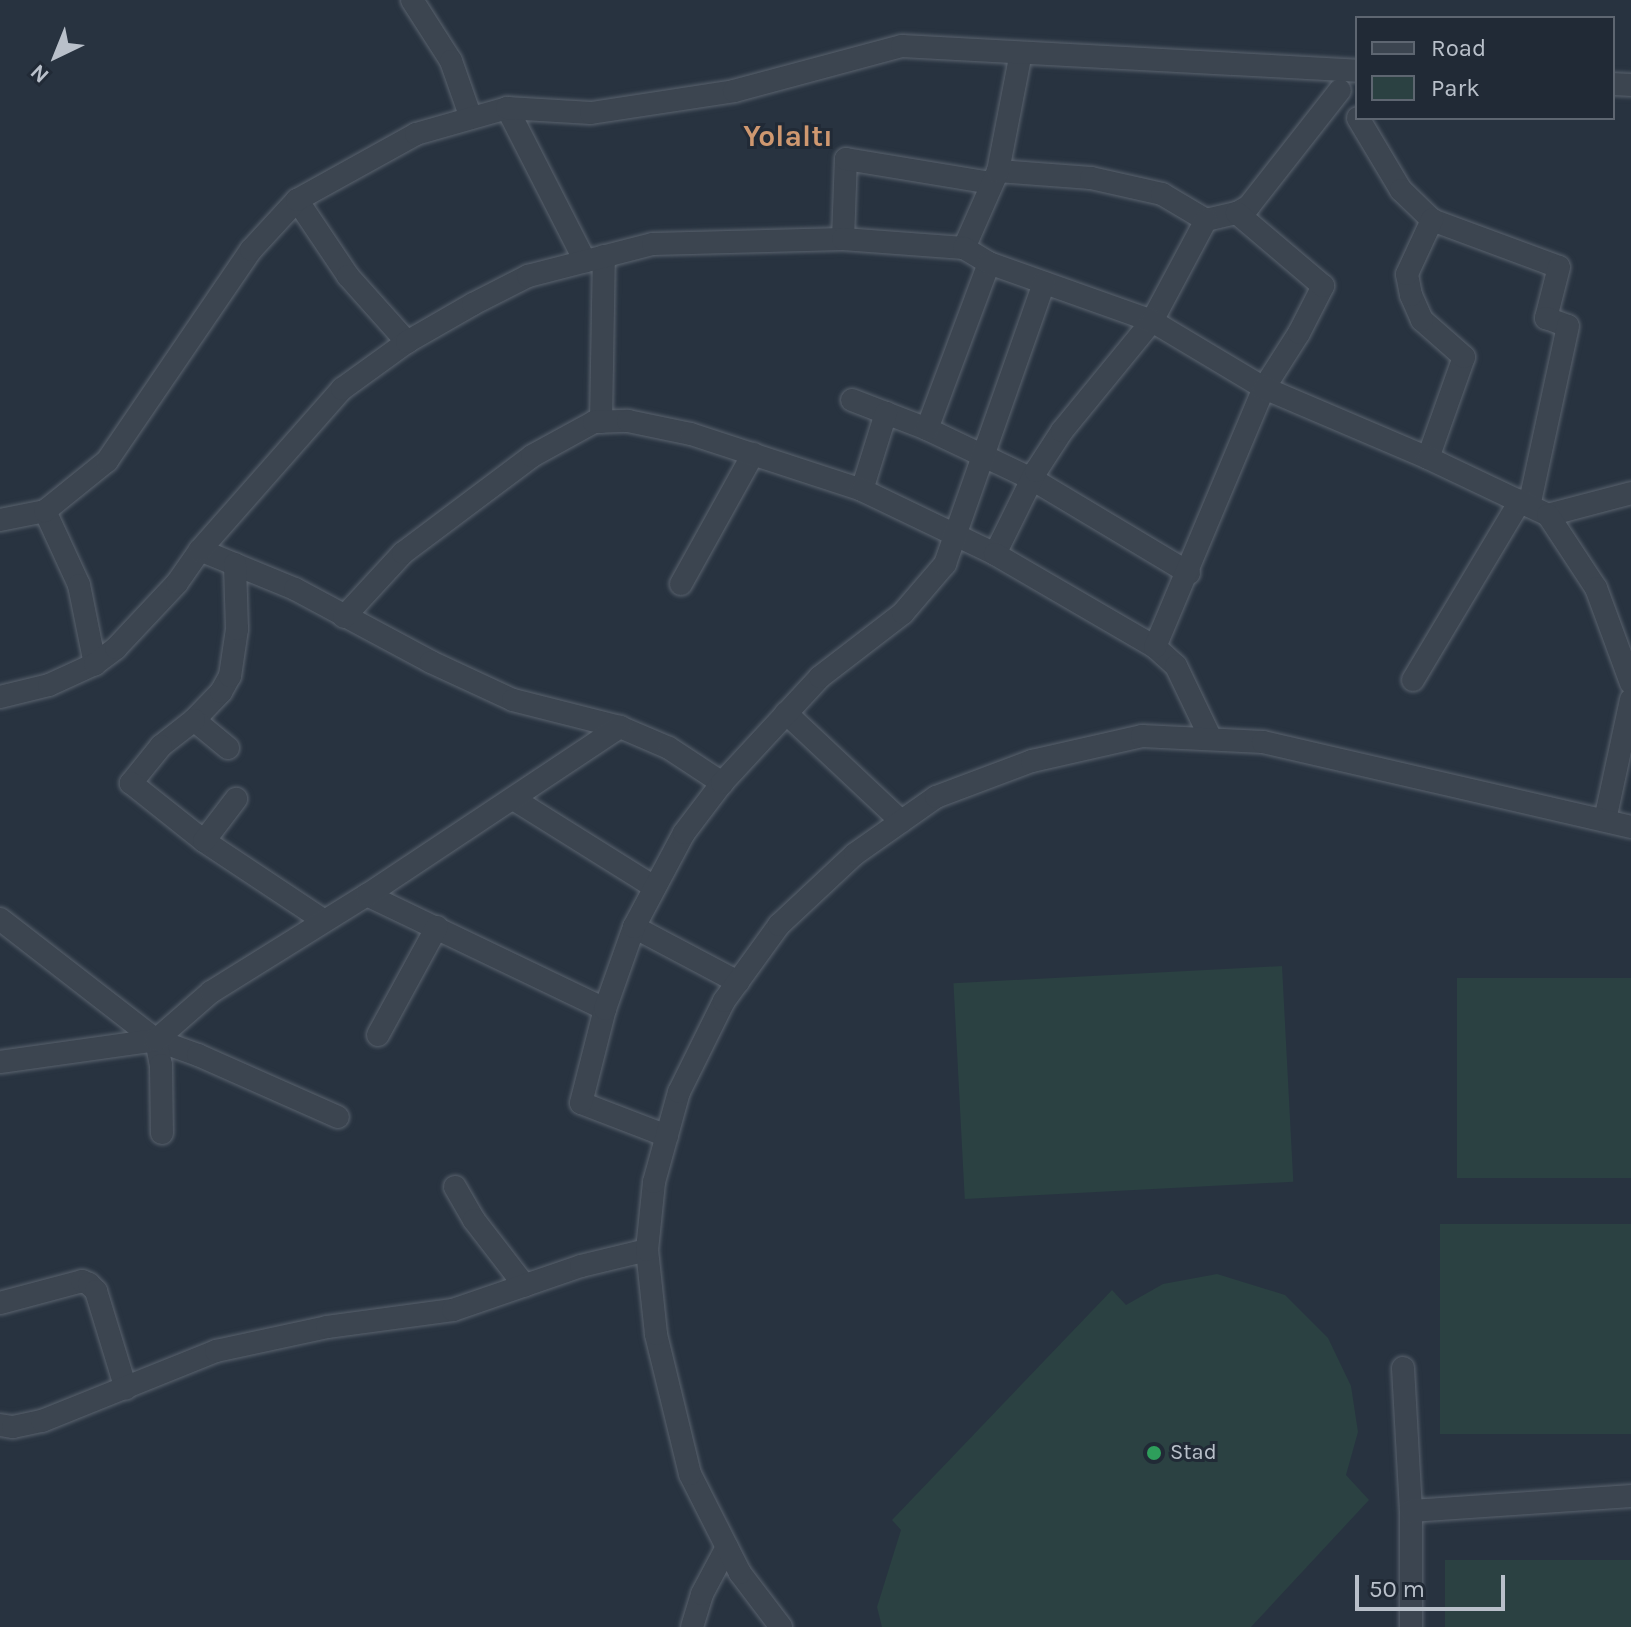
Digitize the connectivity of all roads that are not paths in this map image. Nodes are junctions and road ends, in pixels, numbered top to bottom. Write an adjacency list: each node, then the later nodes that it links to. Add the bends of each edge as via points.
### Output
1 (412, 0): 8 (street, via 451,61)
2 (1021, 53): 3 (street); 6 (street, via 902,46 734,91 591,113); 10 (street)
3 (1328, 69): 4 (street); 5 (street)
4 (1355, 71)
5 (1340, 90): 7 (street); 12 (street, via 1249,206)
6 (507, 108): 8 (street); 17 (street)
7 (1355, 115)
8 (471, 118): 11 (street, via 416,134)
9 (1358, 120): 14 (street, via 1401,190)
10 (994, 177): 13 (street, via 1091,178 1162,194); 15 (street, via 846,159); 16 (street)
11 (297, 200): 21 (street, via 348,276); 34 (street, via 251,250 107,461)
12 (1237, 213): 13 (street); 22 (street, via 1323,286)
13 (1206, 220): 20 (street)
14 (1432, 220): 29 (street, via 1407,274 1411,295 1422,320 1464,357); 33 (street, via 1559,267 1546,318 1568,326)
15 (843, 239): 16 (street); 17 (street, via 653,244)
16 (964, 248): 18 (street)
17 (594, 258): 21 (street, via 528,276); 25 (street)
18 (989, 263): 19 (street); 26 (street)
19 (1044, 283): 20 (street); 28 (street)
20 (1152, 321): 22 (street); 30 (street, via 1062,431)
21 (407, 342): 37 (street, via 342,389)
22 (1264, 388): 29 (street); 40 (street)
23 (852, 400): 24 (street)
24 (886, 413): 26 (street); 31 (street)
25 (601, 422): 27 (street, via 628,421 691,434); 42 (street, via 532,456 403,553)
26 (927, 429): 28 (street)
27 (753, 454): 31 (street); 41 (street)
28 (982, 454): 30 (street); 36 (street)
29 (1428, 458): 33 (street)
30 (1032, 479): 38 (street); 40 (street)
31 (862, 490): 36 (street)
32 (1631, 493): 33 (street)
33 (1532, 507): 45 (street); 46 (street, via 1596,588)
34 (45, 511): 35 (street); 44 (street, via 79,585)
35 (0, 520)
36 (957, 534): 38 (street); 49 (street, via 945,564 903,613 849,651)
37 (200, 550): 39 (street); 44 (street, via 168,592)
38 (995, 554): 43 (street)
39 (235, 564): 42 (street); 50 (street, via 237,629 230,676)
40 (1189, 573): 43 (street)
41 (681, 584)
42 (344, 617): 51 (street, via 513,700)
43 (1155, 647): 52 (street, via 1176,666)
44 (95, 664): 47 (street, via 49,685)
45 (1413, 680)
46 (1631, 681)
47 (0, 697)
48 (1631, 700): 57 (street)
49 (786, 713): 54 (street); 58 (street)
50 (194, 720): 53 (street); 60 (street, via 161,746 131,783)
51 (620, 727): 54 (street, via 669,748); 56 (street)
52 (1211, 739): 57 (street, via 1263,742); 58 (street, via 1142,736 1032,761 936,797)
53 (228, 748)
54 (722, 783): 61 (street, via 684,833)
55 (236, 799): 60 (street)
56 (515, 800): 61 (street); 62 (street)
57 (1605, 820): 59 (street)
58 (901, 821): 67 (street, via 855,854 779,925)
59 (1631, 827)
60 (204, 841): 64 (street)
61 (654, 887): 66 (street)
62 (367, 895): 64 (street); 65 (street)
63 (0, 919): 70 (street)
64 (323, 920): 70 (street, via 211,992)
65 (437, 927): 68 (street); 69 (street)
66 (634, 927): 67 (street); 68 (street)
67 (738, 982): 74 (street, via 679,1092)
68 (605, 1009): 74 (street, via 581,1103)
69 (378, 1035)
70 (156, 1040): 71 (street); 72 (street); 73 (street)
71 (0, 1062)
72 (338, 1117)
73 (162, 1133)
74 (667, 1136): 76 (street, via 654,1182)
75 (455, 1187): 77 (street)
76 (647, 1250): 77 (street); 84 (street, via 656,1334 690,1474)
77 (525, 1286): 80 (street, via 453,1310 327,1327 216,1351)
78 (0, 1303): 80 (street, via 82,1281 89,1284 96,1291)
79 (1403, 1368): 83 (street)
80 (126, 1389): 81 (street, via 42,1421)
81 (0, 1425)
82 (1631, 1496): 83 (street)
83 (1411, 1511): 87 (street)
84 (727, 1547): 85 (street, via 702,1594); 86 (street)
85 (692, 1627)
86 (781, 1627)
87 (1411, 1627)

